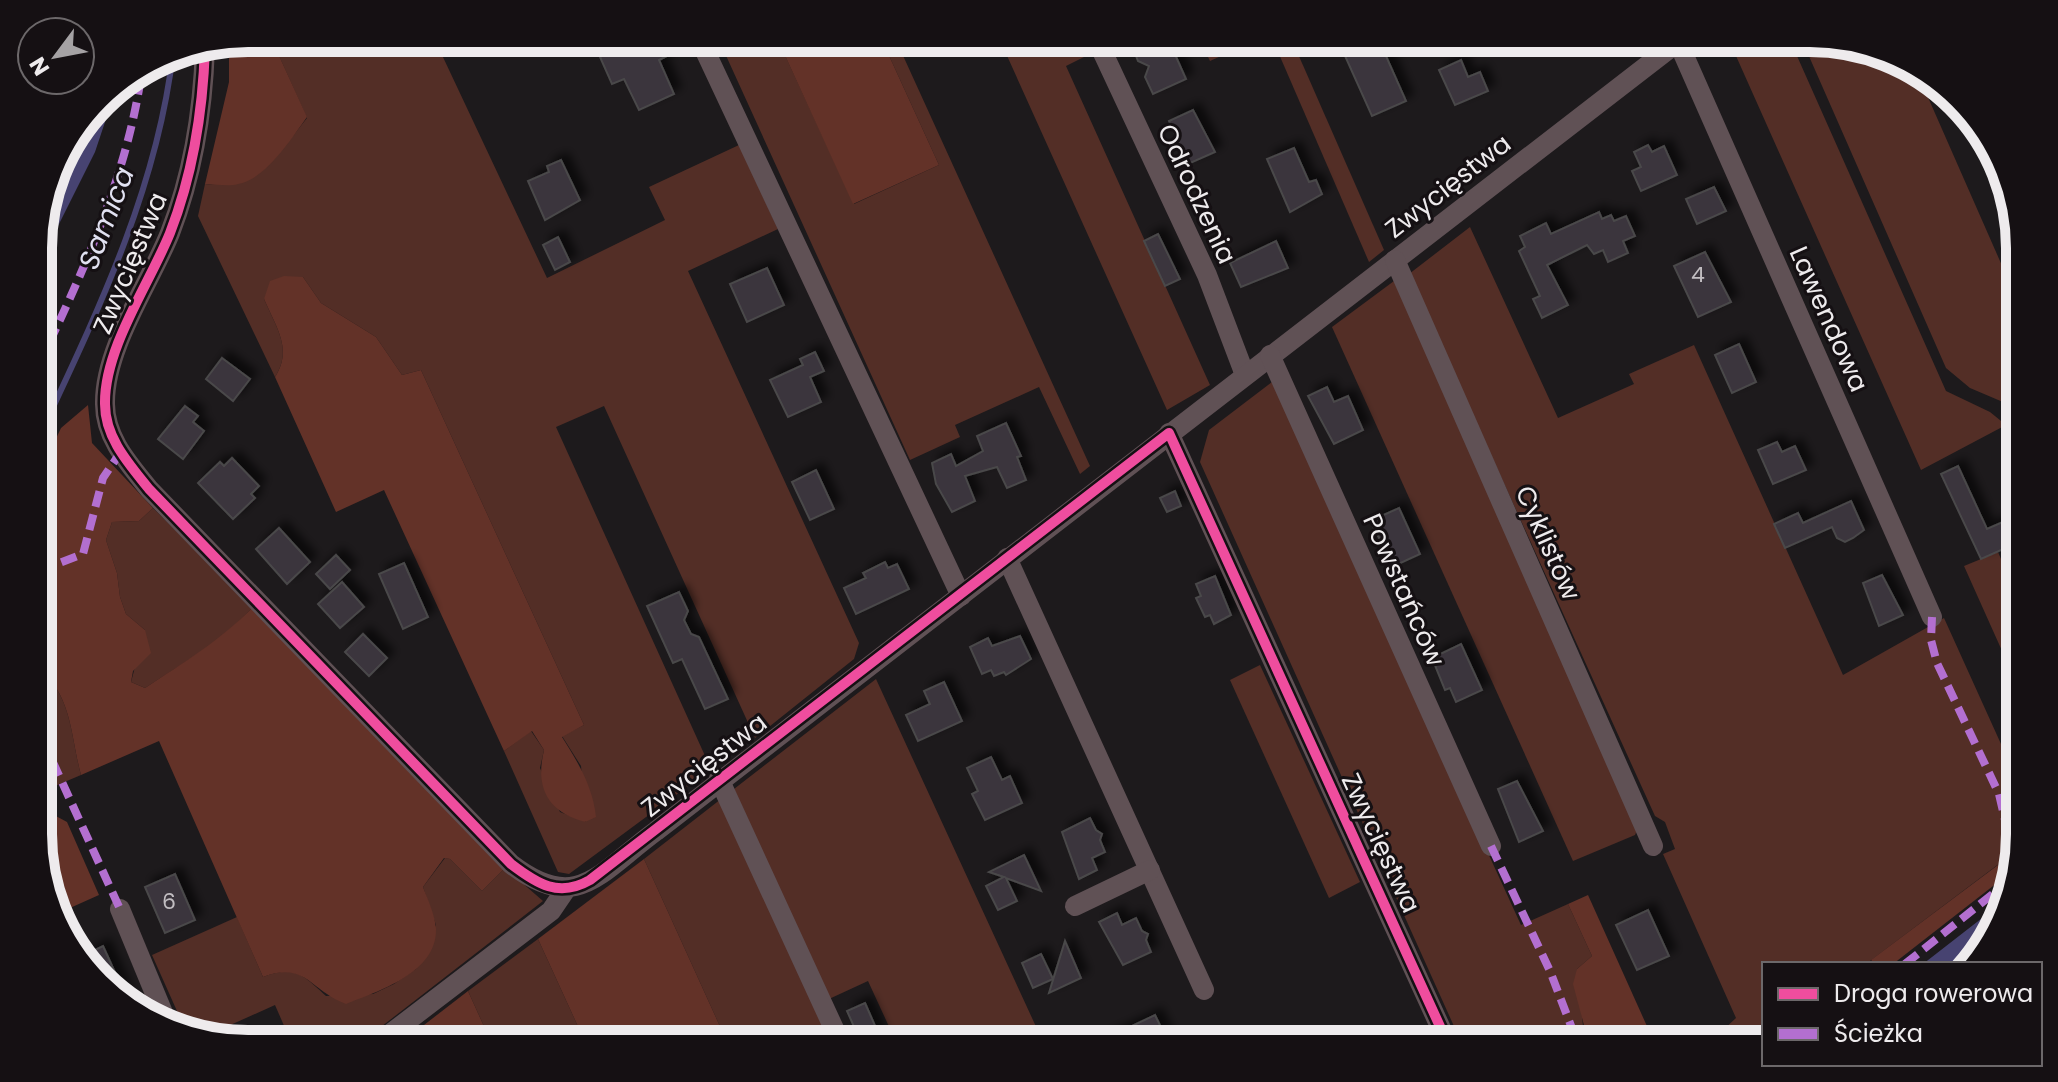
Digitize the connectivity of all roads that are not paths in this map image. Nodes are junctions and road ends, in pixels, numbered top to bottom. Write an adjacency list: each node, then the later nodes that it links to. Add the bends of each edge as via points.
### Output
1 (706, 52): 11 (street)
2 (1103, 52): 8 (street, Odrodzenia, via 1207,275)
3 (1664, 52): 6 (street, Zwycięstwa)
4 (1685, 52): 12 (street, Lawendowa)
5 (204, 57): 17 (street, Zwycięstwa, via 184,192 106,387 111,434 149,489 511,864 532,880)
6 (1395, 260): 7 (street, Zwycięstwa); 15 (street, Cyklistów)
7 (1270, 355): 8 (street, Zwycięstwa); 14 (street, Powstańców)
8 (1245, 375): 9 (street, Zwycięstwa)
9 (1169, 433): 10 (street, Zwycięstwa); 24 (street, Zwycięstwa)
10 (1007, 558): 11 (street, Zwycięstwa); 16 (street)
11 (961, 596): 13 (street, Zwycięstwa)
12 (1932, 617)
13 (719, 779): 17 (street, Zwycięstwa, via 590,880); 23 (street)
14 (1491, 846)
15 (1653, 846)
16 (1150, 870): 18 (street); 20 (street)
17 (566, 889): 22 (street, Zwycięstwa, via 551,911)
18 (1075, 906)
19 (120, 909): 21 (street)
20 (1204, 990)
21 (162, 1010)
22 (395, 1030)
23 (835, 1030)
24 (1442, 1030)

